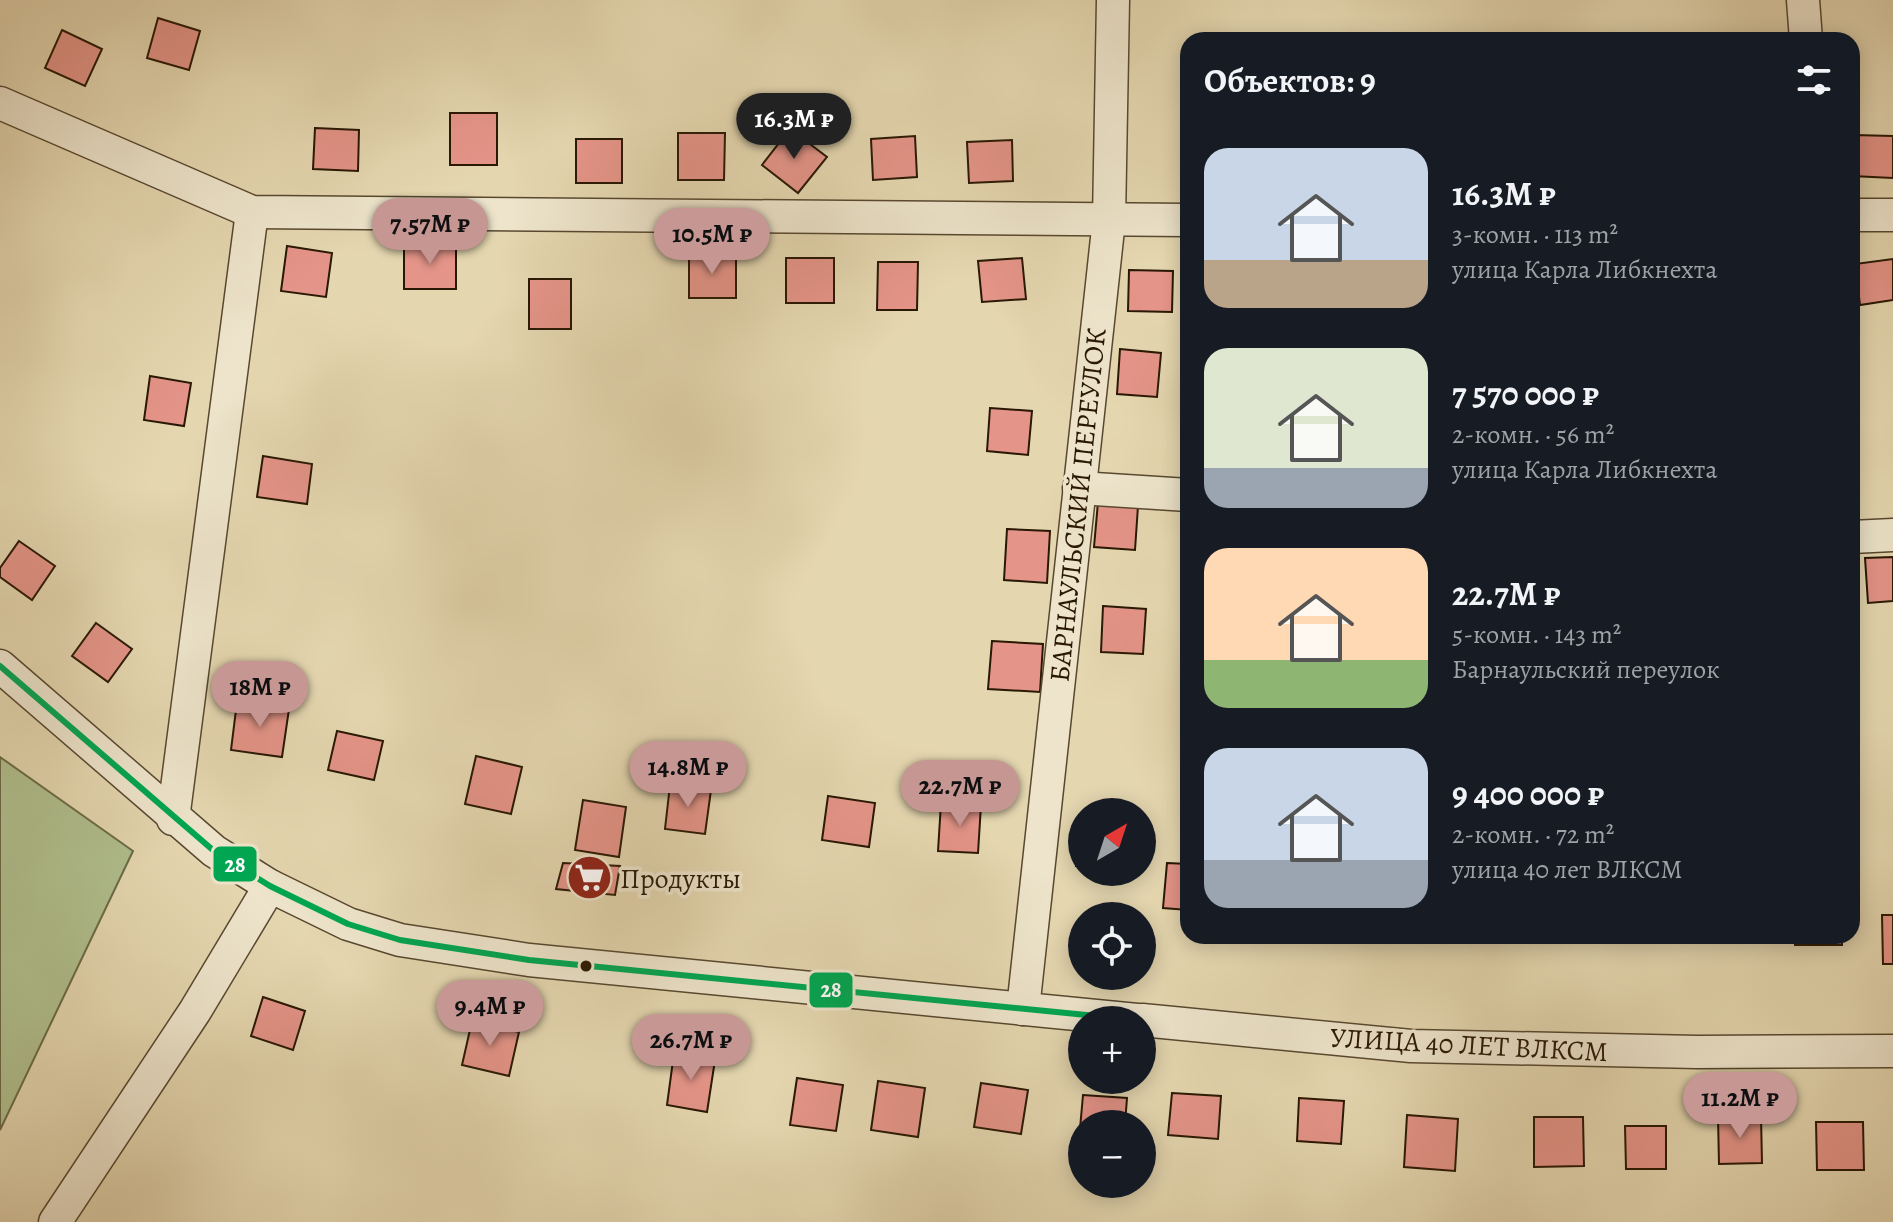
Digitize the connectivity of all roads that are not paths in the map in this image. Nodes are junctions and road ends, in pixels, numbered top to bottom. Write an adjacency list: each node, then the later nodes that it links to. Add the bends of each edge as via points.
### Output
1 (1113, 0): 8 (street, БАРНАУЛЬСКИЙ ПЕРЕУЛОК)
2 (1803, 0): 3 (street)
3 (1805, 32)
4 (0, 103): 5 (street)
5 (252, 212): 8 (street); 15 (street)
6 (1860, 215): 7 (street)
7 (1893, 215)
8 (1109, 220): 9 (street); 10 (street, БАРНАУЛЬСКИЙ ПЕРЕУЛОК)
9 (1180, 220)
10 (1079, 488): 11 (street); 17 (street, БАРНАУЛЬСКИЙ ПЕРЕУЛОК)
11 (1180, 494)
12 (1893, 535): 13 (street)
13 (1860, 537)
14 (0, 666): 15 (street, УЛИЦА 40 ЛЕТ ВЛКСМ)
15 (173, 819): 16 (street, УЛИЦА 40 ЛЕТ ВЛКСМ)
16 (270, 886): 17 (street, УЛИЦА 40 ЛЕТ ВЛКСМ, via 348,924 400,940 529,960); 21 (street, via 195,1011)
17 (1023, 1009): 18 (street, УЛИЦА 40 ЛЕТ ВЛКСМ)
18 (1068, 1013)
19 (1156, 1022): 20 (street, УЛИЦА 40 ЛЕТ ВЛКСМ, via 1411,1046)
20 (1893, 1051)
21 (55, 1222)

